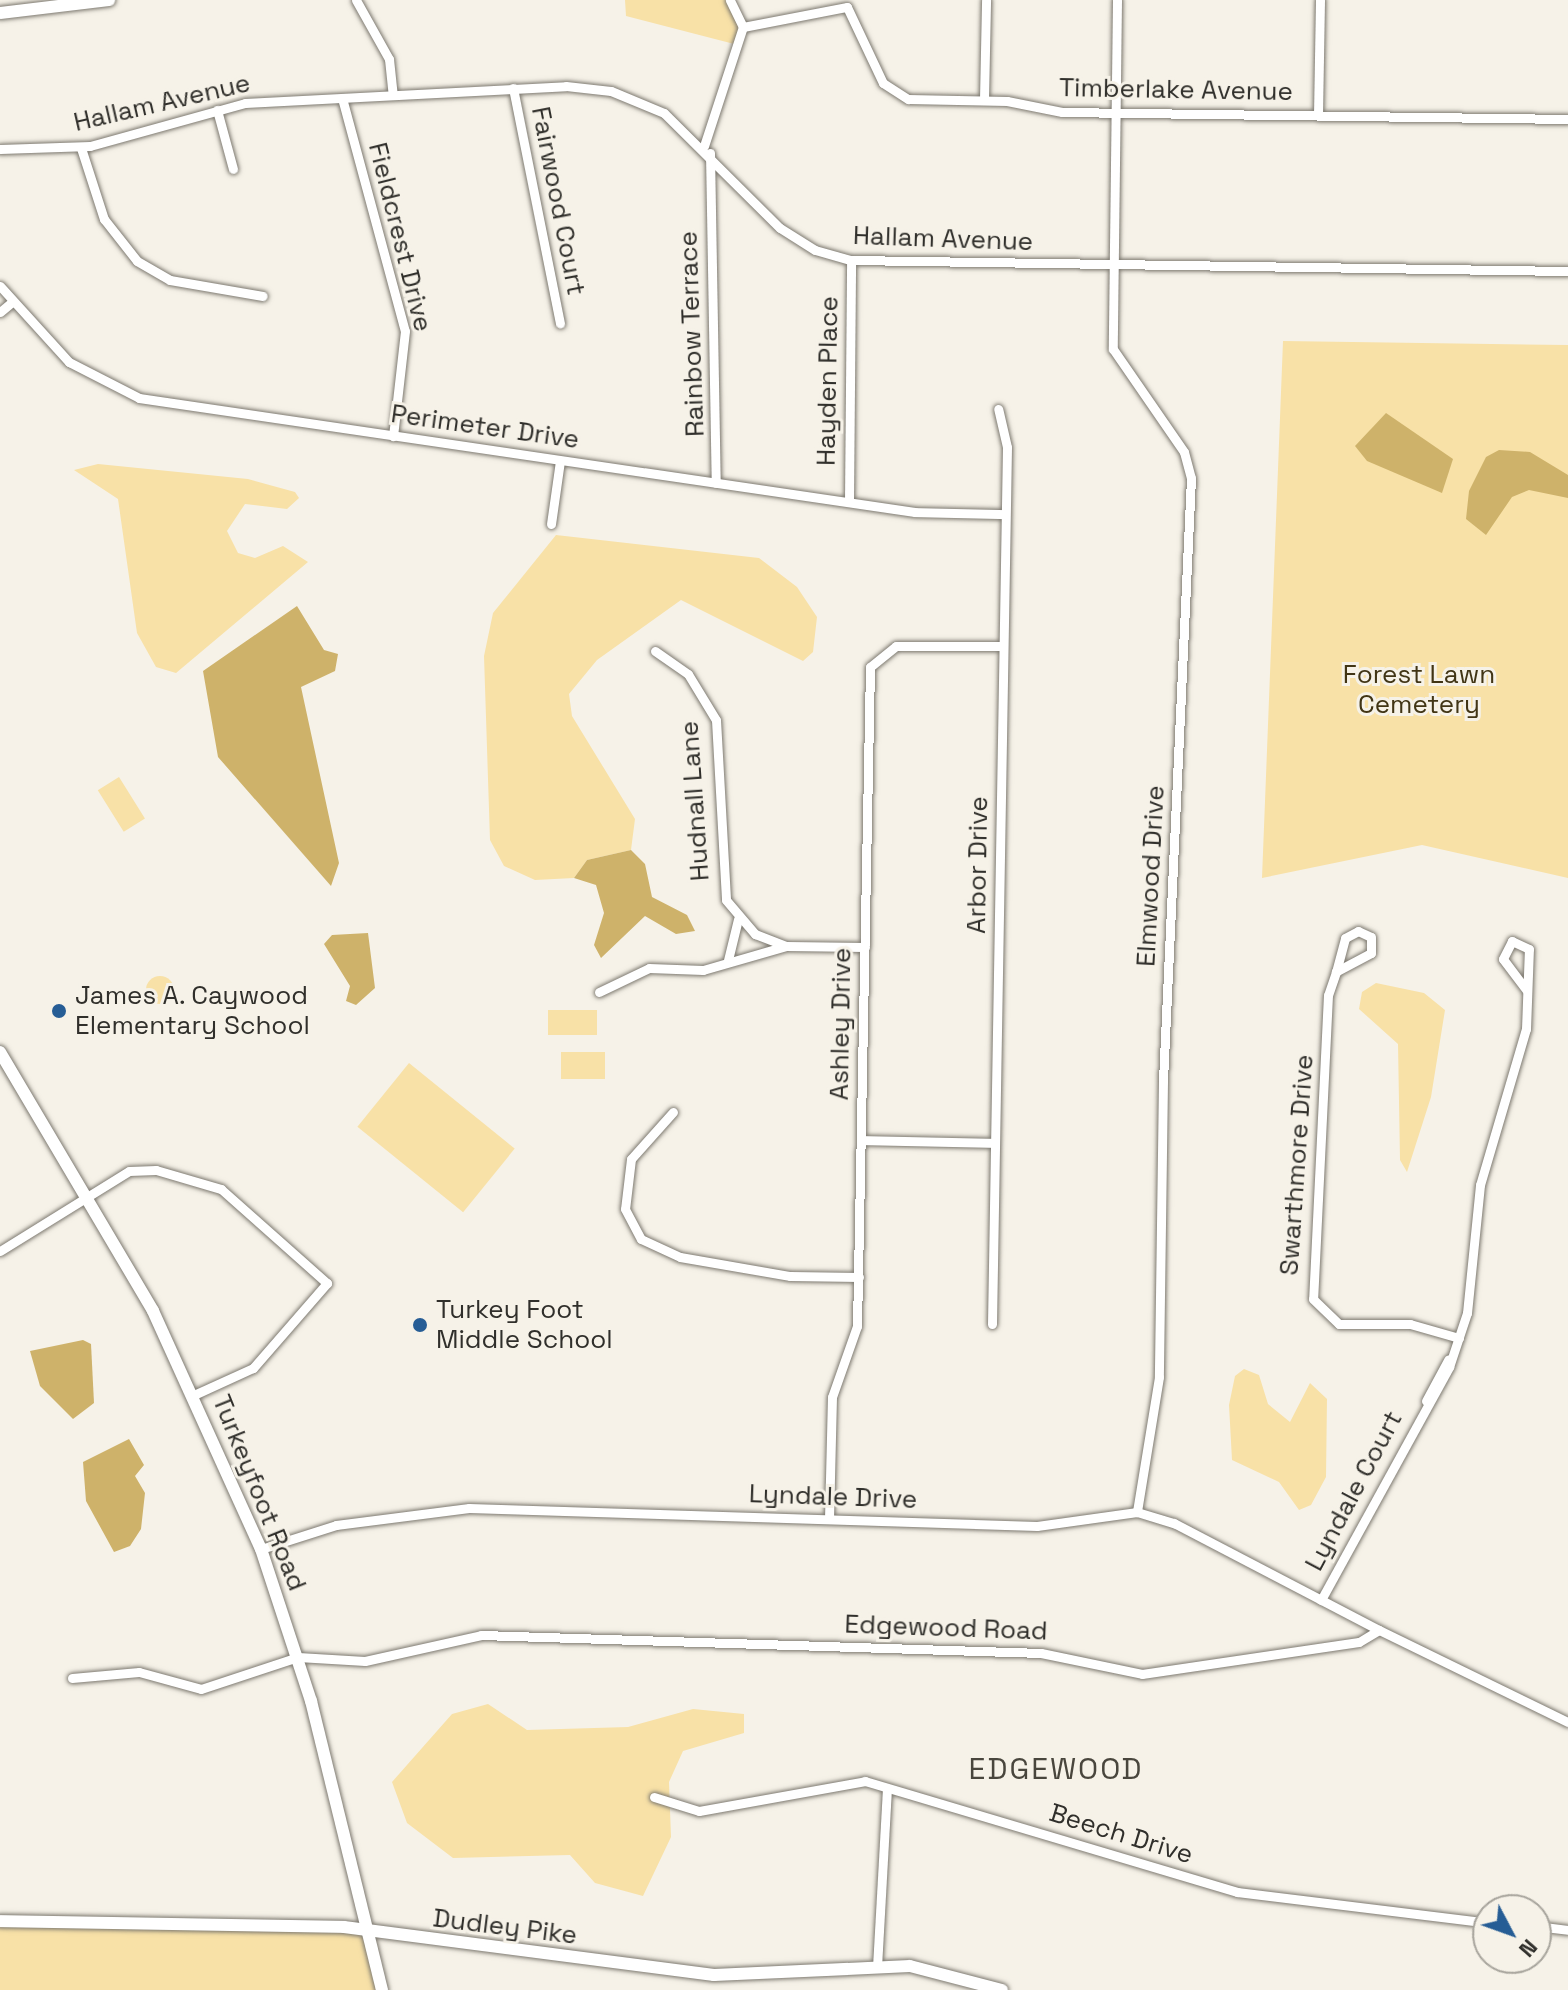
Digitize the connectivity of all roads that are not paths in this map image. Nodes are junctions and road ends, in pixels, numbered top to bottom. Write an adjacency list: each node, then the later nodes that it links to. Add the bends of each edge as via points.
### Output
1 (109, 0): 7 (main road)
2 (356, 0): 11 (street, via 389,59)
3 (730, 0): 9 (street)
4 (986, 0): 13 (street)
5 (1117, 0): 15 (street, Elmwood Drive)
6 (1320, 0): 16 (street)
7 (24, 6): 8 (main road)
8 (0, 13)
9 (743, 27): 13 (street, Timberlake Avenue, via 847,7 891,91 908,99); 20 (street, Rainbow Terrace)
10 (513, 88): 11 (street, Hallam Avenue); 20 (street, Hallam Avenue, via 611,91 664,113); 31 (street, Fairwood Court)
11 (393, 95): 12 (street, Hallam Avenue)
12 (342, 98): 14 (street, Hallam Avenue); 33 (street, Fieldcrest Drive, via 405,331)
13 (984, 99): 15 (street, Timberlake Avenue)
14 (217, 110): 18 (street, Hallam Avenue); 21 (street)
15 (1115, 112): 16 (street, Timberlake Avenue); 25 (street, Elmwood Drive)
16 (1318, 115): 17 (street, Timberlake Avenue)
17 (1568, 119)
18 (81, 148): 19 (street, Hallam Avenue); 28 (street, via 104,219 137,261 170,280)
19 (0, 149)
20 (707, 149): 22 (street, Hallam Avenue); 23 (street, Rainbow Terrace)
21 (233, 169)
22 (731, 176): 23 (street); 24 (street, Hallam Avenue, via 791,237)
23 (710, 183): 35 (street, Rainbow Terrace)
24 (851, 260): 25 (street, Hallam Avenue); 36 (street, Hayden Place)
25 (1113, 265): 26 (street, Hallam Avenue); 58 (street, Elmwood Drive, via 1116,362 1180,445 1191,478 1163,1081 1159,1377)
26 (1568, 271)
27 (0, 286): 29 (street, Perimeter Drive)
28 (263, 296)
29 (12, 302): 30 (street); 33 (street, Perimeter Drive, via 69,362 129,395)
30 (0, 312)
31 (560, 323)
32 (998, 409): 37 (street, Arbor Drive, via 1007,425)
33 (393, 436): 34 (street, Perimeter Drive)
34 (560, 461): 35 (street, Perimeter Drive); 38 (street)
35 (716, 483): 36 (street, Perimeter Drive)
36 (849, 502): 37 (street, Perimeter Drive)
37 (1005, 514): 39 (street, Arbor Drive)
38 (551, 524)
39 (1003, 646): 43 (street, Ashley Drive, via 896,646 872,662); 51 (street, Arbor Drive)
40 (655, 651): 41 (street, Hudnall Lane, via 688,674 716,720 719,873)
41 (738, 919): 42 (street); 44 (street)
42 (786, 946): 43 (street); 44 (street)
43 (865, 947): 50 (street, Ashley Drive)
44 (728, 960): 47 (street, via 696,971 649,968)
45 (1336, 972): 45 (street, Swarthmore Drive, via 1371,953 1371,937 1358,931 1345,938); 56 (street, Swarthmore Drive, via 1326,1010 1313,1299 1339,1324 1410,1324)
46 (1526, 990): 46 (street, Lyndale Court, via 1529,949 1512,941 1503,959); 56 (street, Lyndale Court, via 1517,1076 1480,1185 1472,1284)
47 (599, 992)
48 (0, 1052): 52 (main road, Turkeyfoot Road)
49 (673, 1112): 54 (street, via 631,1159 625,1209 641,1239 680,1257 790,1276)
50 (862, 1140): 51 (street); 54 (street, Ashley Drive)
51 (995, 1143): 55 (street, Arbor Drive)
52 (90, 1196): 53 (street); 57 (main road, Turkeyfoot Road); 57 (street, via 136,1170 221,1189 327,1283 253,1368)
53 (0, 1251)
54 (859, 1277): 59 (street, Ashley Drive, via 856,1335 832,1397)
55 (992, 1324)
56 (1459, 1338): 61 (street, Lyndale Court)
57 (196, 1394): 60 (main road, Turkeyfoot Road)
58 (1137, 1512): 59 (street, Lyndale Drive, via 1037,1526); 61 (street, Lyndale Drive, via 1174,1523)
59 (829, 1519): 60 (street, Lyndale Drive, via 469,1508 336,1525)
60 (261, 1549): 63 (main road, Turkeyfoot Road)
61 (1321, 1600): 62 (street, Lyndale Drive)
62 (1379, 1630): 63 (street, Edgewood Road, via 1359,1642 1142,1674 1041,1653 495,1635 365,1661); 65 (street)
63 (298, 1657): 64 (street, via 201,1689 139,1672); 70 (main road, Turkeyfoot Road)
64 (72, 1678)
65 (1568, 1722)
66 (887, 1789): 67 (street, Beech Drive, via 859,1781 699,1811); 69 (street, Beech Drive, via 1266,1899); 71 (street)
67 (654, 1797)
68 (0, 1921): 70 (main road, Dudley Pike)
69 (1472, 1921)
70 (367, 1931): 71 (main road, Dudley Pike, via 714,1975); 73 (main road, Turkeyfoot Road)
71 (877, 1967): 72 (main road, Dudley Pike, via 927,1968)
72 (978, 1987): 74 (main road, Dudley Pike)
73 (382, 1990)
74 (1002, 1990)

